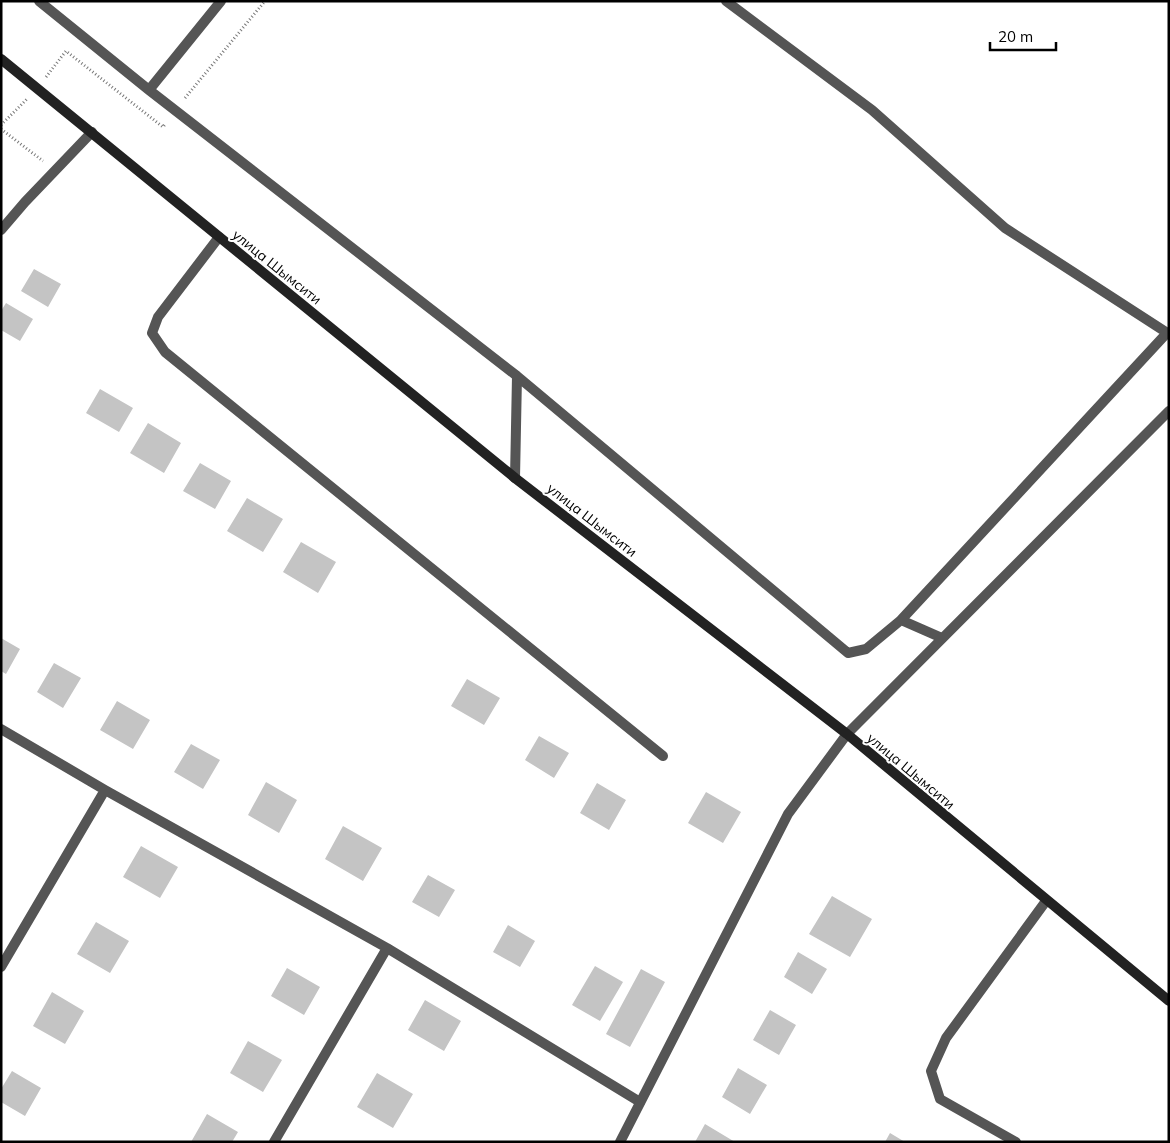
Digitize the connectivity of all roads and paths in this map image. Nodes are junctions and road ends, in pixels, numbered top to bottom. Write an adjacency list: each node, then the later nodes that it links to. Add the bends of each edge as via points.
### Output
1 (39, 1): 7 (street)
2 (222, 1): 7 (street)
3 (266, 1): 8 (path)
4 (726, 1): 15 (street, via 872,110 1005,228)
5 (1, 59): 6 (main road, улица Шымсити)
6 (37, 88): 8 (path, via 66,51 163,127); 9 (path); 11 (main road, улица Шымсити)
7 (150, 90): 8 (street)
8 (175, 110): 16 (street)
9 (1, 126)
10 (1, 130): 12 (path)
11 (92, 132): 12 (street); 14 (main road, улица Шымсити)
12 (55, 170): 13 (street)
13 (1, 230)
14 (219, 237): 18 (main road, улица Шымсити); 23 (street, via 158,317 152,333 165,352)
15 (1168, 334): 19 (street)
16 (517, 376): 18 (street); 19 (street, via 848,653 866,649)
17 (1169, 411): 20 (street)
18 (516, 478): 22 (main road, улица Шымсити)
19 (901, 620): 20 (street)
20 (942, 638): 22 (street)
21 (1, 729): 24 (street)
22 (847, 734): 25 (main road, улица Шымсити); 29 (street, via 788,814)
23 (663, 756)
24 (105, 790): 26 (street); 27 (street)
25 (1046, 901): 28 (main road, улица Шымсити); 32 (street, via 946,1038 931,1071 940,1099)
26 (387, 948): 29 (street); 30 (street)
27 (1, 967)
28 (1169, 1001)
29 (640, 1102): 31 (street)
30 (274, 1142)
31 (620, 1142)
32 (1016, 1142)

